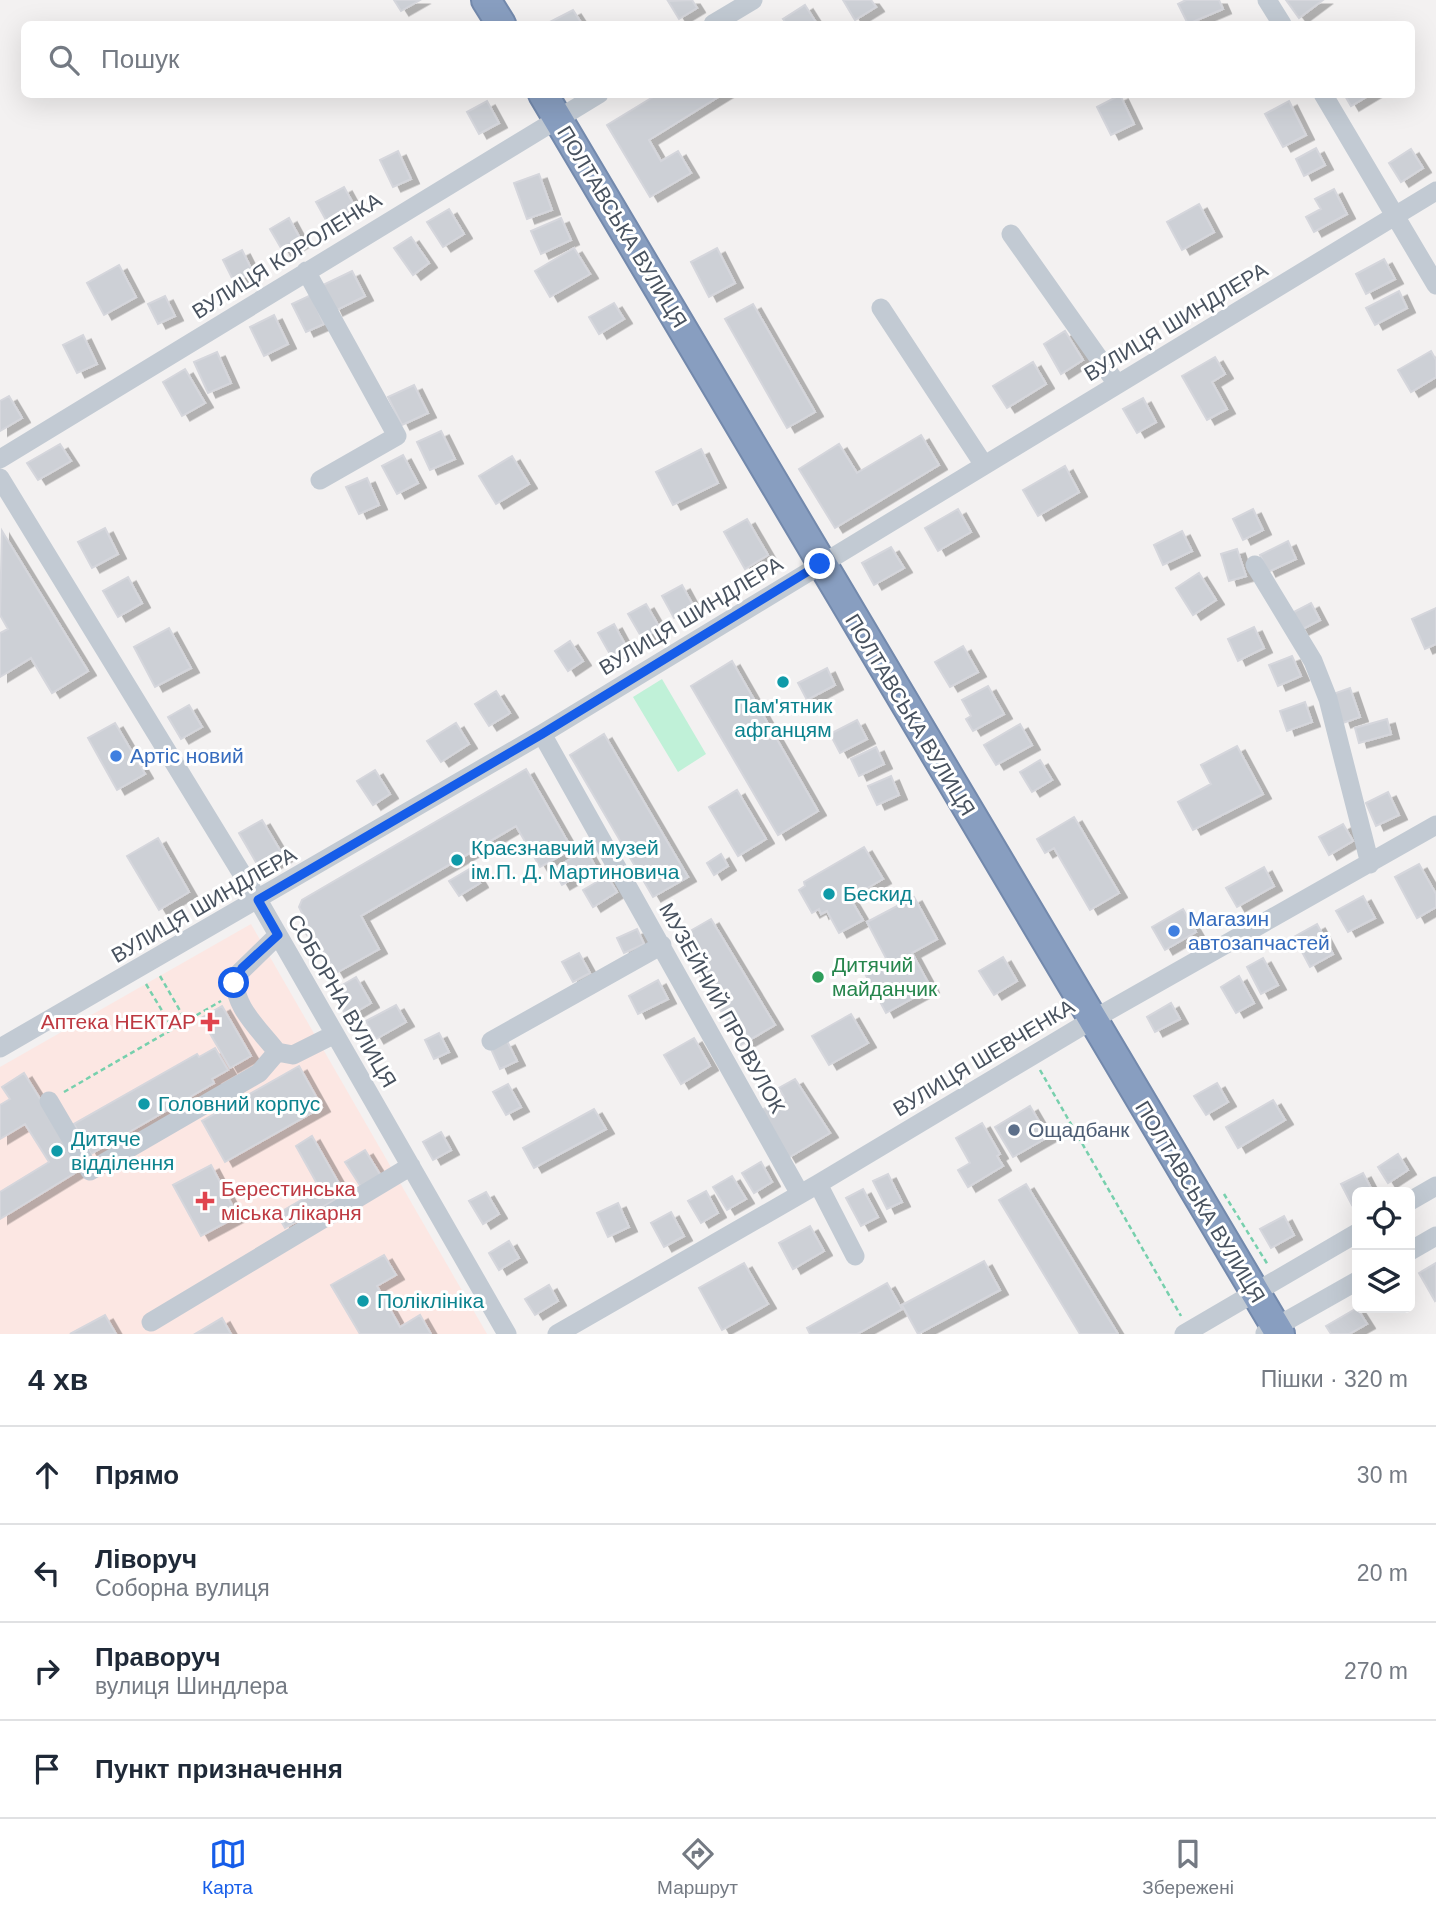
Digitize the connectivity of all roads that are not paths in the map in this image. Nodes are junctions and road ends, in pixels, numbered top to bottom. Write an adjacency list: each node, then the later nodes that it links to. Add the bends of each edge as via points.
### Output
1 (486, 0): 4 (highway)
2 (753, 0): 5 (street)
3 (1267, 0): 6 (street)
4 (498, 21)
5 (718, 21)
6 (1280, 21)
7 (545, 98): 10 (highway, ПОЛТАВСЬКА ВУЛИЦЯ)
8 (592, 98): 10 (street, ВУЛИЦЯ КОРОЛЕНКА)
9 (1325, 98): 12 (street)
10 (558, 119): 14 (street, ВУЛИЦЯ КОРОЛЕНКА); 22 (highway, ПОЛТАВСЬКА ВУЛИЦЯ)
11 (1436, 191): 12 (street, ВУЛИЦЯ ШИНДЛЕРА)
12 (1395, 215): 15 (street); 17 (street, ВУЛИЦЯ ШИНДЛЕРА)
13 (1011, 234): 17 (street)
14 (306, 271): 18 (street, ВУЛИЦЯ КОРОЛЕНКА); 21 (street, via 397,436)
15 (1436, 285)
16 (881, 308): 19 (street)
17 (1117, 384): 19 (street, ВУЛИЦЯ ШИНДЛЕРА)
18 (0, 459)
19 (984, 465): 22 (street, ВУЛИЦЯ ШИНДЛЕРА)
20 (0, 478): 27 (street, СОБОРНА ВУЛИЦЯ)
21 (320, 480)
22 (820, 564): 24 (street, ВУЛИЦЯ ШИНДЛЕРА); 30 (highway, ПОЛТАВСЬКА ВУЛИЦЯ)
23 (1255, 565): 26 (street, via 1313,661)
24 (542, 734): 27 (street, ВУЛИЦЯ ШИНДЛЕРА); 29 (street, МУЗЕЙНИЙ ПРОВУЛОК)
25 (1436, 825): 26 (street, ВУЛИЦЯ ШЕВЧЕНКА)
26 (1370, 864): 30 (street, ВУЛИЦЯ ШЕВЧЕНКА)
27 (258, 900): 28 (street, СОБОРНА ВУЛИЦЯ); 33 (street, ВУЛИЦЯ ШИНДЛЕРА)
28 (278, 935): 31 (street, СОБОРНА ВУЛИЦЯ); 34 (street, via 242,968 234,983 237,998)
29 (662, 945): 32 (street); 39 (street, МУЗЕЙНИЙ ПРОВУЛОК)
30 (1091, 1020): 37 (street, ВУЛИЦЯ ШЕВЧЕНКА); 46 (highway, ПОЛТАВСЬКА ВУЛИЦЯ)
31 (335, 1034): 34 (street, via 293,1055); 36 (street, СОБОРНА ВУЛИЦЯ)
32 (491, 1041)
33 (0, 1048)
34 (277, 1052): 35 (street, via 259,1073 90,1171)
35 (49, 1101)
36 (411, 1166): 47 (street); 50 (street, СОБОРНА ВУЛИЦЯ)
37 (818, 1184): 39 (street, ВУЛИЦЯ ШЕВЧЕНКА); 44 (street)
38 (1436, 1186): 40 (street)
39 (800, 1194): 51 (street, ВУЛИЦЯ ШЕВЧЕНКА)
40 (1415, 1198)
41 (1352, 1236): 46 (street)
42 (1436, 1236): 43 (street)
43 (1412, 1250)
44 (855, 1256)
45 (1352, 1284): 49 (street)
46 (1266, 1287): 48 (street); 49 (highway, ПОЛТАВСЬКА ВУЛИЦЯ)
47 (151, 1322)
48 (1187, 1332)
49 (1273, 1332)
50 (507, 1334)
51 (557, 1334)

